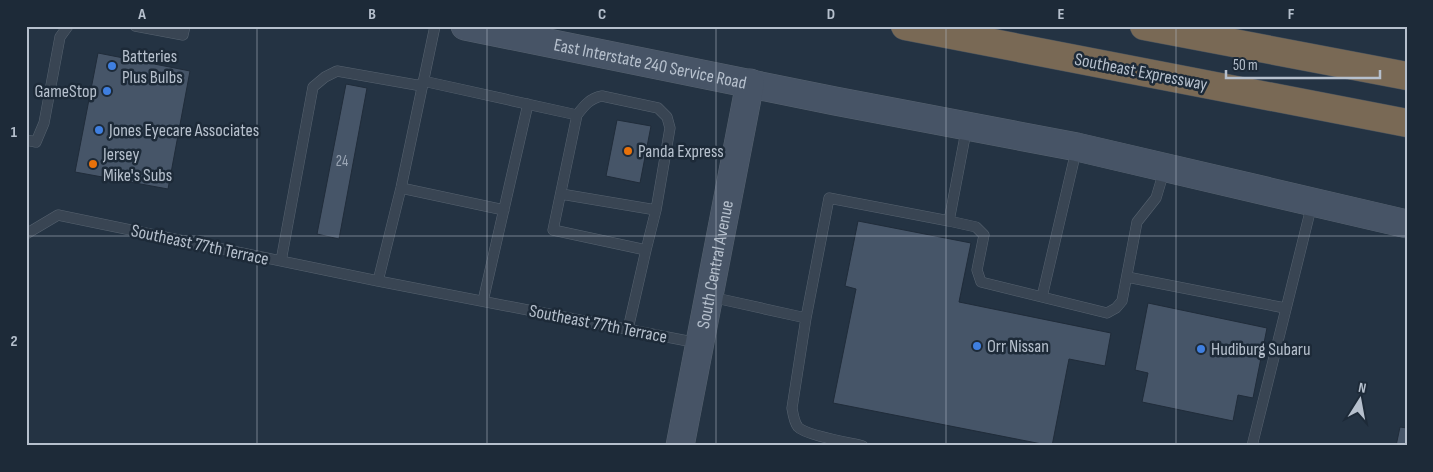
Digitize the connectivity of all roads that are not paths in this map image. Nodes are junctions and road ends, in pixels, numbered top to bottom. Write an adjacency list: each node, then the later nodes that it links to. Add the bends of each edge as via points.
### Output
1 (68, 26): 15 (lane, via 60,37 44,123 36,142)
2 (135, 26): 3 (lane, via 183,35)
3 (184, 26)
4 (435, 26): 10 (lane)
5 (465, 26): 9 (main road, East Interstate 240 Service Road)
6 (904, 26): 13 (highway, Southeast Expressway)
7 (1144, 26): 8 (highway)
8 (1407, 76)
9 (750, 83): 14 (main road, East Interstate 240 Service Road); 30 (main road, South Central Avenue)
10 (423, 84): 11 (lane); 18 (lane); 27 (lane, via 337,71 313,87)
11 (528, 104): 12 (lane); 21 (lane)
12 (577, 115): 19 (lane); 22 (lane, via 587,103 602,96 658,108 667,116 670,128)
13 (1407, 123)
14 (967, 125): 16 (main road, East Interstate 240 Service Road); 23 (lane)
15 (26, 140)
16 (1077, 146): 17 (main road, East Interstate 240 Service Road); 31 (lane)
17 (1165, 167): 20 (main road, East Interstate 240 Service Road); 28 (lane, via 1156,198 1138,222)
18 (401, 188): 21 (lane); 29 (lane)
19 (561, 194): 22 (lane); 26 (lane, via 554,230)
20 (1312, 202): 24 (main road, East Interstate 240 Service Road); 33 (lane)
21 (504, 210): 32 (lane)
22 (656, 210): 26 (lane)
23 (948, 221): 31 (lane, via 976,228 984,235 977,270 981,282); 34 (lane, via 829,198)
24 (1407, 224)
25 (26, 234): 27 (lane, Southeast 77th Terrace, via 58,215)
26 (646, 250): 35 (lane)
27 (281, 261): 29 (lane, Southeast 77th Terrace)
28 (1127, 277): 31 (lane, via 1122,301 1107,312); 33 (lane)
29 (378, 281): 32 (lane, Southeast 77th Terrace)
30 (708, 297): 34 (lane); 36 (main road, South Central Avenue)
31 (1042, 297)
32 (484, 301): 35 (lane, Southeast 77th Terrace)
33 (1285, 308): 39 (lane)
34 (806, 318): 38 (lane, via 793,417 799,428 810,433)
35 (628, 328): 36 (lane, Southeast 77th Terrace)
36 (699, 344): 37 (main road, South Central Avenue)
37 (680, 446)
38 (863, 446)
39 (1252, 446)

